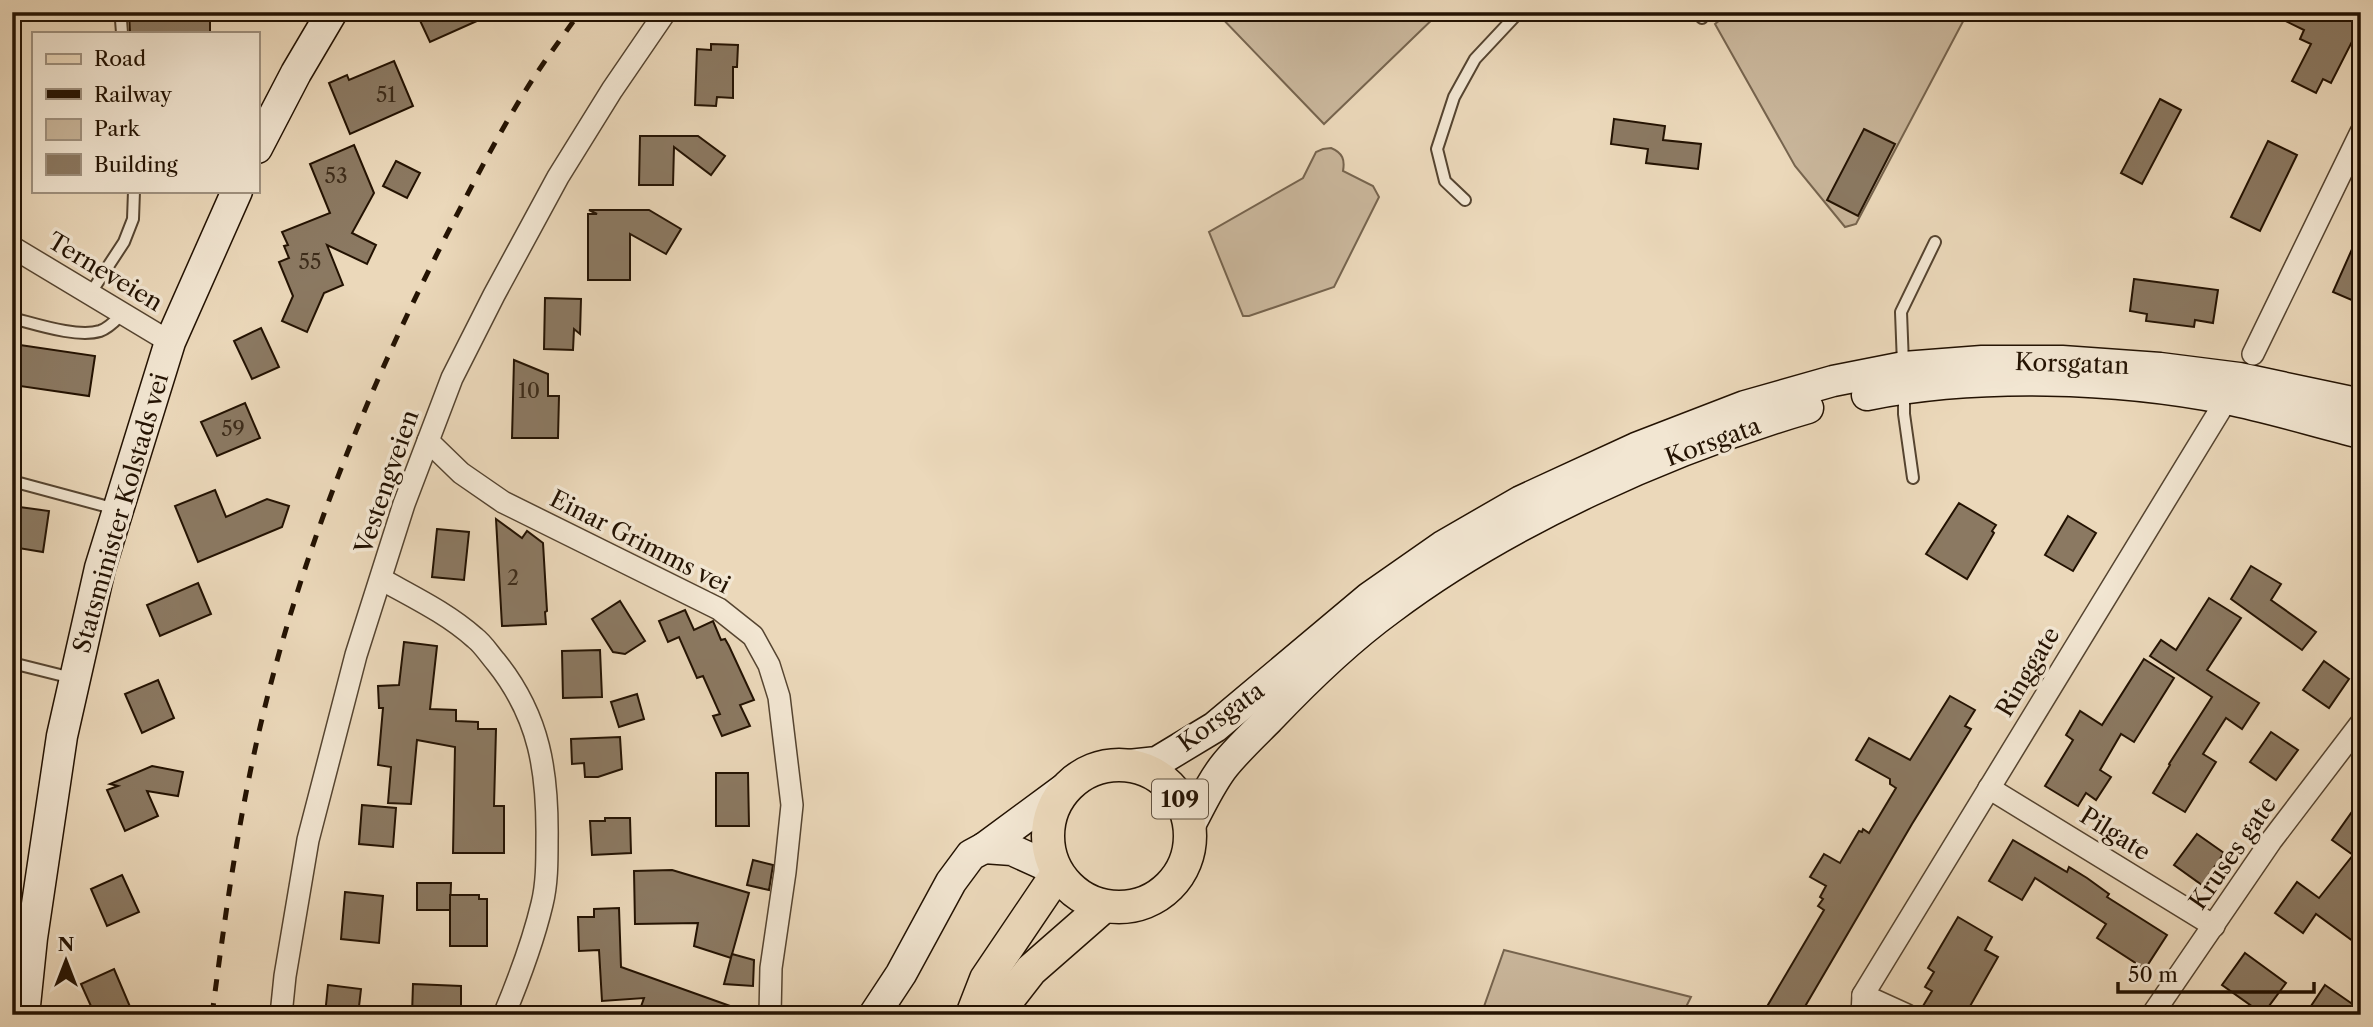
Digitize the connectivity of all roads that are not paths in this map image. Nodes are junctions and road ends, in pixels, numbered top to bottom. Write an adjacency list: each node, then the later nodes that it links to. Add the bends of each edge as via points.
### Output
1 (332, 12): 7 (street)
2 (1519, 12): 10 (lane, via 1475,59 1454,97 1437,149 1445,181)
3 (664, 14): 21 (street, Vestengveien, via 558,177 452,377)
4 (121, 20): 5 (lane)
5 (122, 32)
6 (2361, 132): 18 (street, Ringgate)
7 (259, 144)
8 (134, 192): 13 (lane, via 133,219 124,242)
9 (237, 192): 16 (street, Statsminister Kolstads vei)
10 (1465, 200)
11 (1935, 242): 17 (lane, via 1901,312)
12 (12, 247): 13 (street, Terneveien)
13 (90, 294): 14 (street, Terneveien)
14 (122, 314): 15 (lane, via 109,327 80,333); 16 (street, Terneveien)
15 (12, 318)
16 (170, 342): 24 (street, Statsminister Kolstads vei)
17 (1904, 377): 18 (street, Korsgatan, via 1982,361 2062,361); 22 (lane); 29 (street, Korsgata, via 1833,382 1745,406 1636,448 1521,501 1443,546 1370,597 1215,727 1157,762); 32 (street, Korsgata, via 1658,462 1512,531 1448,569 1370,624 1291,695 1223,767)
18 (2240, 377): 19 (street); 20 (street); 30 (street, Ringgate)
19 (2361, 404)
20 (2361, 433)
21 (428, 441): 25 (street, Vestengveien); 41 (street, Einar Grimms vei, via 461,473 503,502 719,609 752,636 779,696 792,805 771,968)
22 (1913, 478)
23 (12, 481): 24 (lane)
24 (118, 510): 27 (street, Statsminister Kolstads vei)
25 (381, 579): 39 (street, Vestengveien, via 356,655 308,840); 40 (street, via 446,615 477,639 527,710 541,754 548,798 543,902)
26 (12, 663): 27 (lane)
27 (75, 679): 38 (street, Statsminister Kolstads vei, via 60,749)
28 (2360, 725): 36 (street, Kruses gate, via 2271,841)
29 (1129, 765): 31 (main road, 109, via 1094,769); 32 (main road, 109, via 1151,772 1169,785 1183,803)
30 (1989, 788): 36 (street, Pilgate); 37 (street, Ringgate)
31 (1064, 789): 33 (street); 34 (main road, via 1047,827)
32 (1190, 825): 35 (main road, 109, via 1190,848 1182,870 1168,888 1149,902 1126,908)
33 (984, 848): 34 (street, via 1012,850); 42 (street, via 971,855 951,882)
34 (1056, 871): 35 (main road, 109, via 1085,900); 43 (main road, via 986,979)
35 (1103, 906): 44 (main road, via 1031,971)
36 (2214, 926): 46 (street, Kruses gate)
37 (1862, 1005): 45 (street)
38 (24, 1015)
39 (281, 1015)
40 (504, 1015)
41 (770, 1015)
42 (874, 1015)
43 (972, 1015)
44 (996, 1015)
45 (1907, 1015)
46 (2152, 1015)

